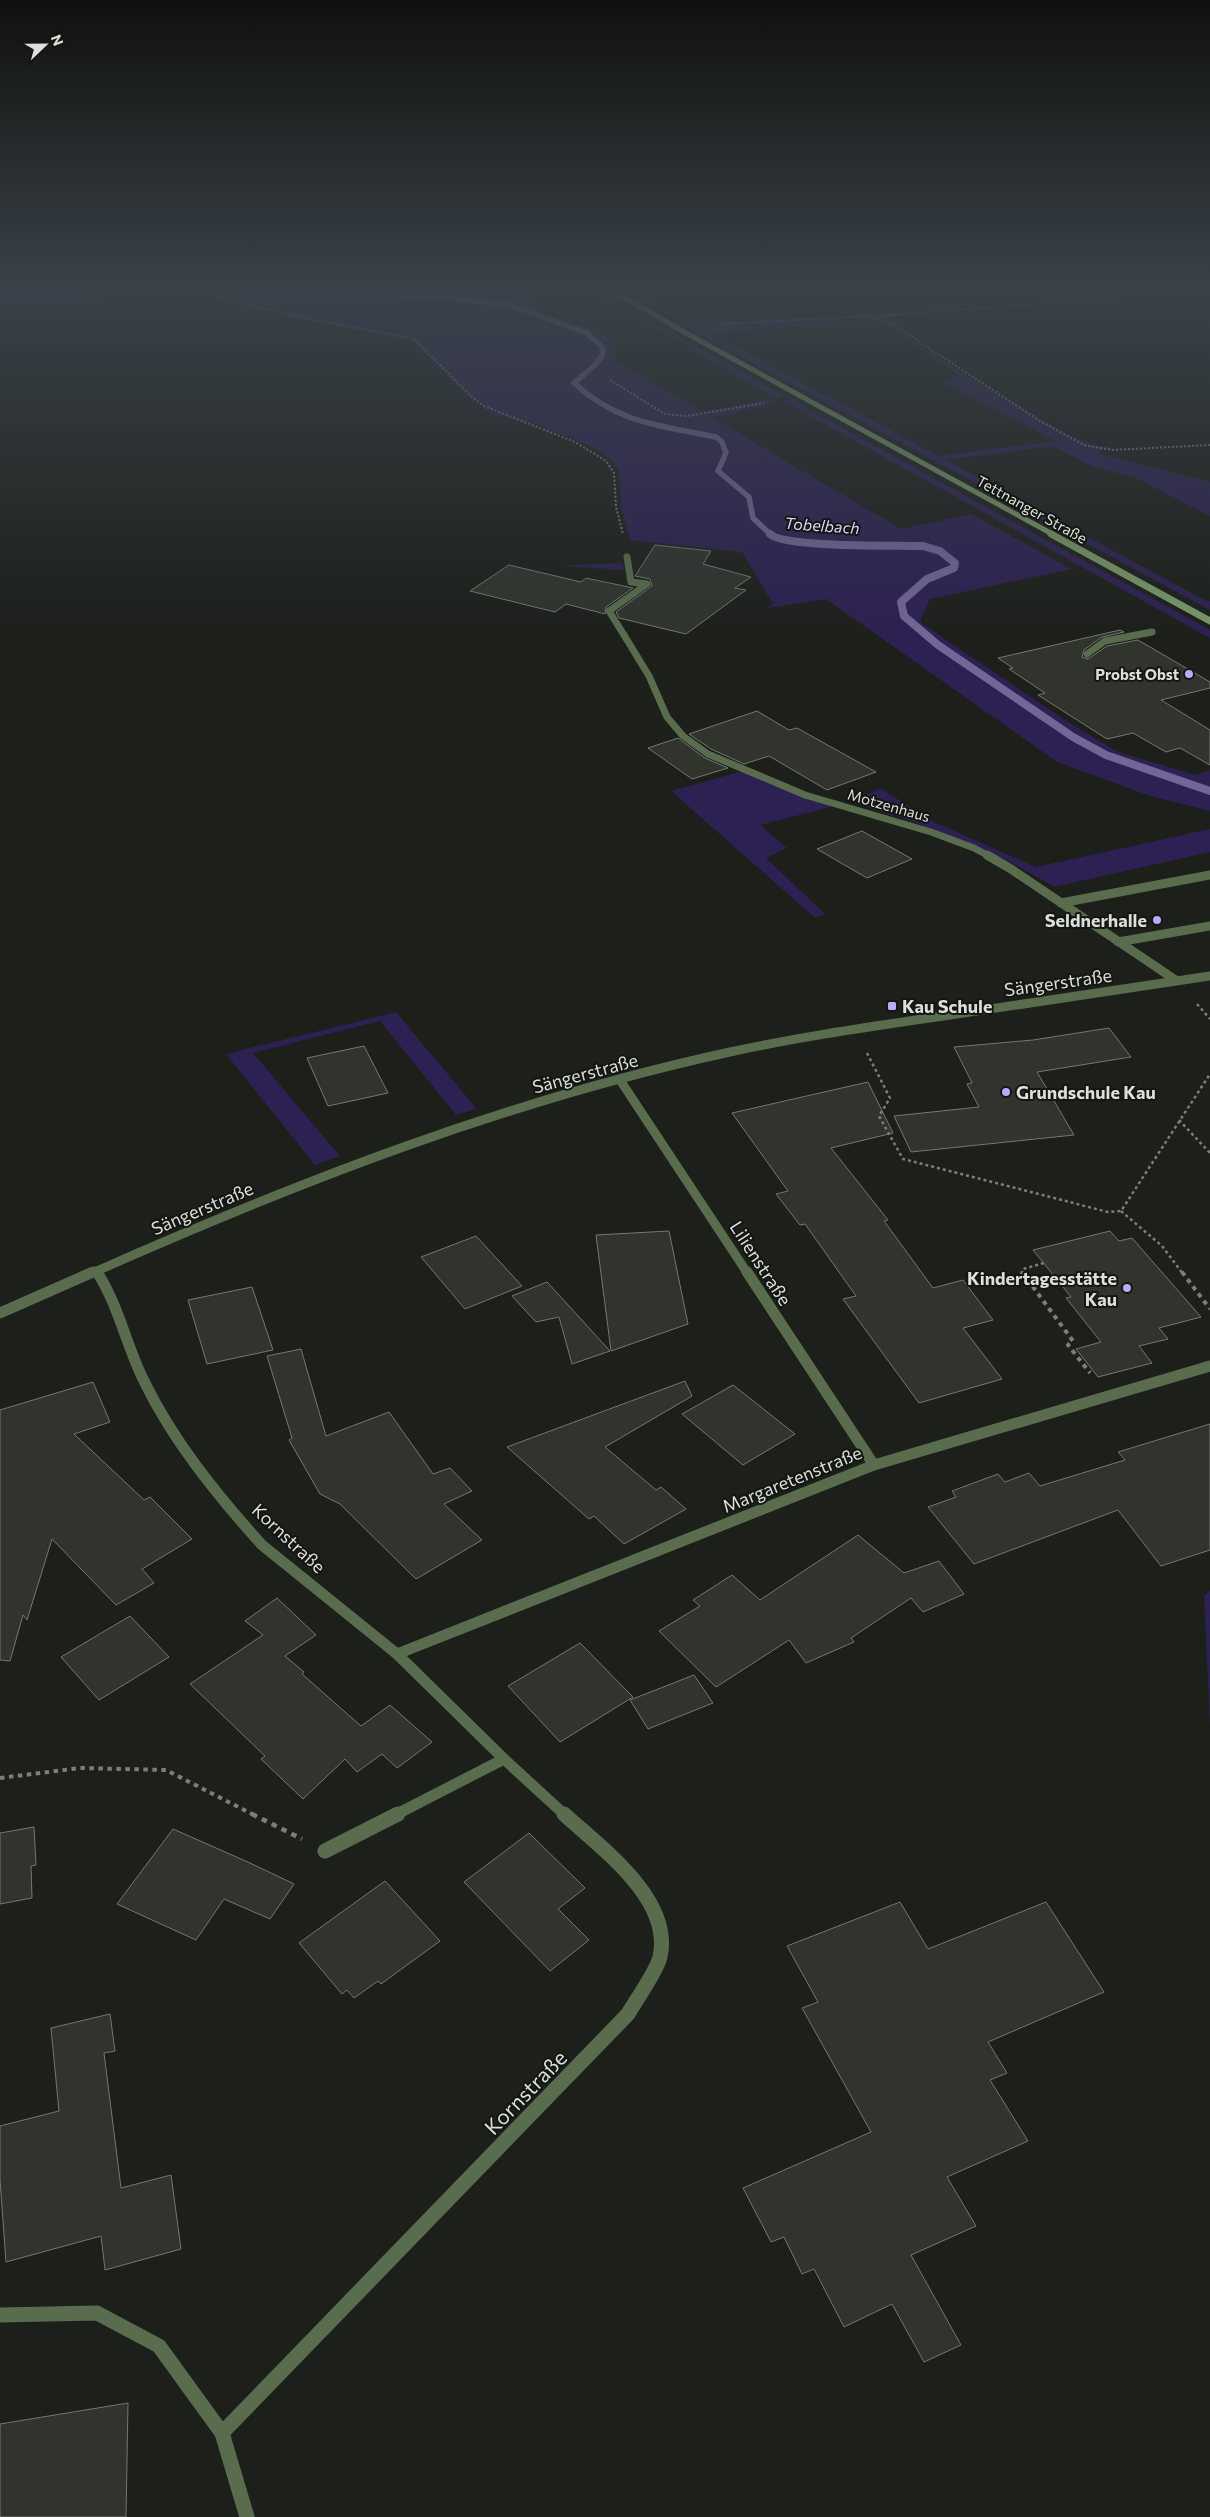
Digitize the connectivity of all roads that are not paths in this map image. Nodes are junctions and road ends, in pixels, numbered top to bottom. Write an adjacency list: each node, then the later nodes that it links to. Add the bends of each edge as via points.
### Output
1 (815, 404): 3 (main road, Tettnanger Straße)
2 (626, 557): 7 (street, Motzenhaus, via 631,582 647,584 609,611 649,676 667,717 683,736 708,754 805,795 974,848)
3 (1210, 622)
4 (1152, 632): 5 (street, via 1105,641)
5 (1087, 654)
6 (1210, 875): 7 (street)
7 (1061, 903): 9 (street, Motzenhaus)
8 (1210, 926): 9 (street)
9 (1118, 942): 11 (street, Motzenhaus)
10 (1210, 976): 11 (street, Sängerstraße)
11 (1177, 981): 12 (street, Sängerstraße, via 854,1029 730,1052)
12 (620, 1080): 13 (street, Sängerstraße, via 484,1118 342,1169 198,1226); 16 (street, Lilienstraße)
13 (96, 1271): 14 (street, Sängerstraße); 17 (street, Kornstraße, via 108,1289 143,1380 169,1426 208,1481 262,1544)
14 (0, 1313)
15 (1210, 1366): 16 (street, Margaretenstraße)
16 (874, 1465): 17 (street, Margaretenstraße)
17 (397, 1654): 18 (street, Kornstraße)
18 (504, 1759): 19 (street); 21 (street, Kornstraße, via 635,1879 662,1928 660,1958 628,2014)
19 (325, 1851)
20 (0, 2315): 21 (street, via 96,2313 158,2346)
21 (222, 2433): 22 (street)
22 (247, 2517)

